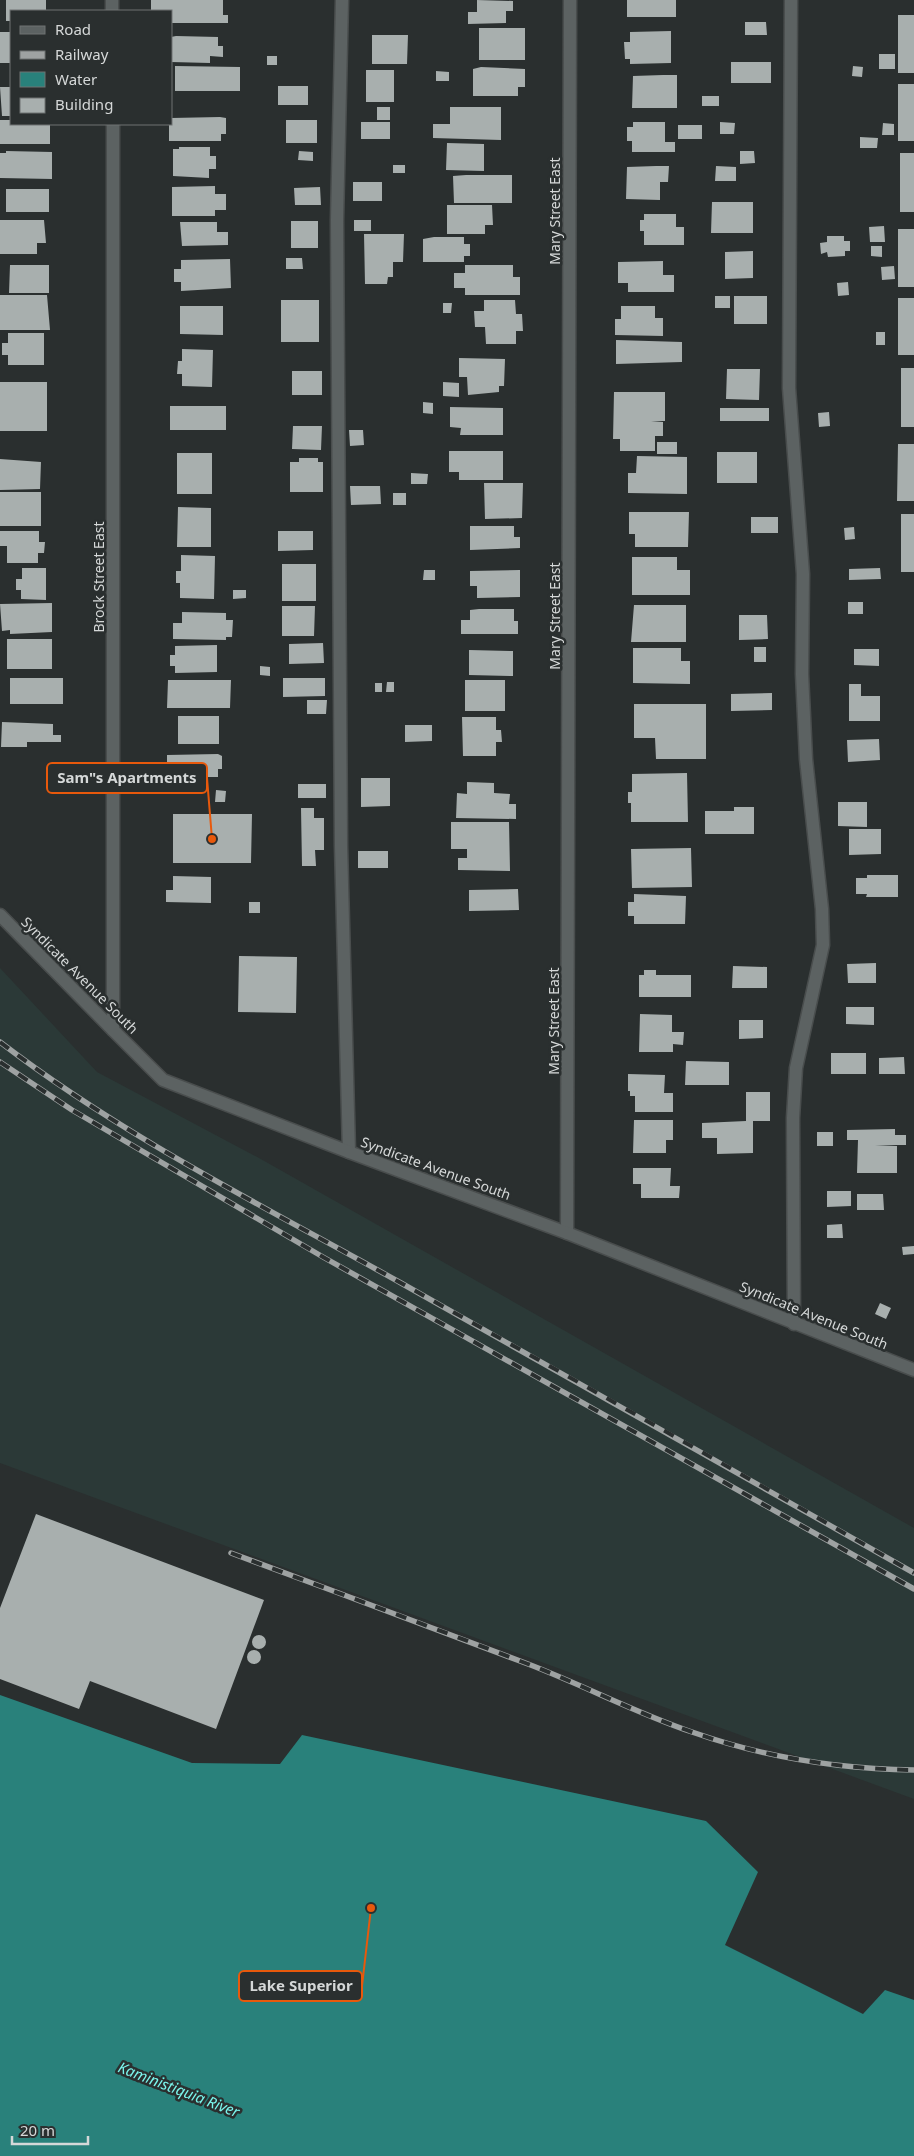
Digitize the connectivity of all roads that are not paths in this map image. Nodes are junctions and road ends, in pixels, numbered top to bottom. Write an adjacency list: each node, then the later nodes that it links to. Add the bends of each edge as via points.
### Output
1 (342, 0): 7 (street, via 337,220 340,832)
2 (570, 0): 8 (street, Mary Street East)
3 (791, 0): 9 (street, via 789,388 803,574 802,674 806,759 823,945 796,1068 793,1118)
4 (112, 125): 6 (street, Brock Street East)
5 (0, 915): 6 (street, Syndicate Avenue South)
6 (113, 1030): 7 (street, Syndicate Avenue South, via 163,1080)
7 (349, 1152): 8 (street, Syndicate Avenue South)
8 (567, 1232): 9 (street, Syndicate Avenue South)
9 (794, 1324): 10 (street, Syndicate Avenue South)
10 (914, 1370)

